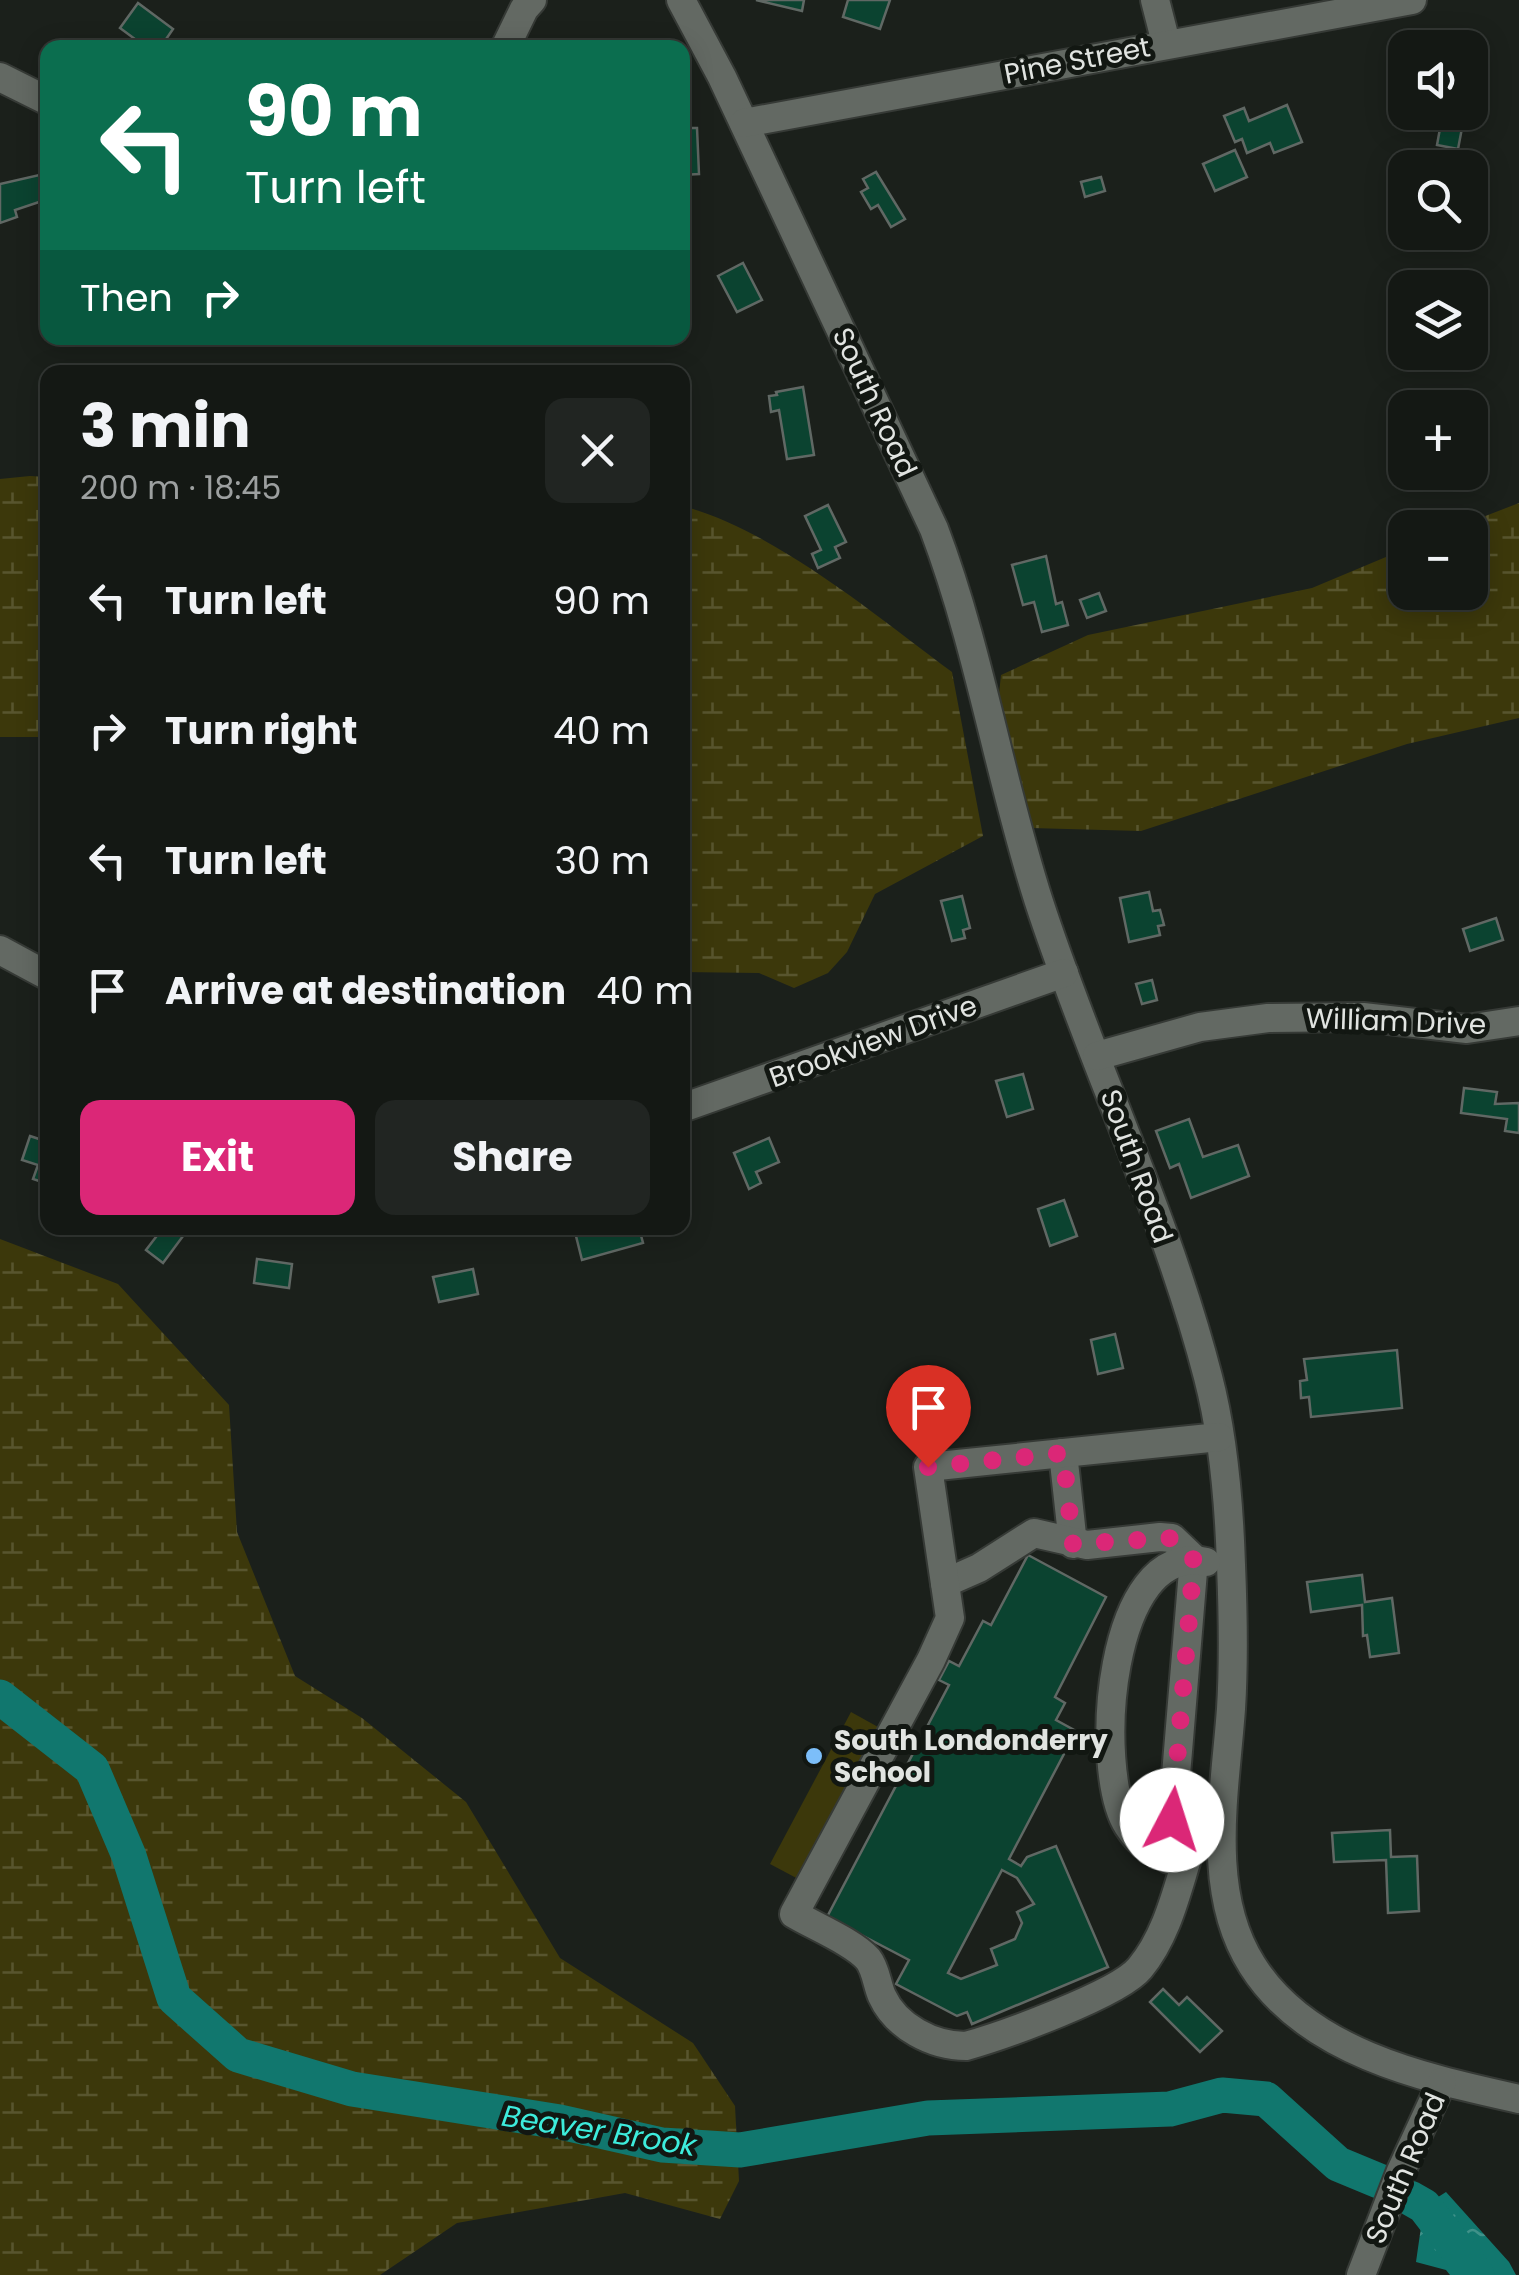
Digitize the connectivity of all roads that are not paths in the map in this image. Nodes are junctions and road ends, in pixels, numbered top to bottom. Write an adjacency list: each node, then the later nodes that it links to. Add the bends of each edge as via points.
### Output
1 (532, 0): 5 (street)
2 (681, 0): 9 (street, South Road)
3 (1155, 0): 6 (street)
4 (1412, 0): 6 (street, Pine Street)
5 (510, 40)
6 (1166, 43): 9 (street, Pine Street)
7 (0, 77): 8 (street)
8 (40, 97)
9 (744, 123): 12 (street, South Road, via 953,578 1013,820)
10 (0, 950): 11 (street)
11 (40, 972)
12 (1064, 973): 14 (street, South Road); 15 (street, Brookview Drive)
13 (1519, 1021): 14 (street, William Drive, via 1467,1029 1363,1017 1268,1018 1200,1027)
14 (1097, 1056): 16 (street, South Road, via 1200,1353)
15 (690, 1105)
16 (1218, 1438): 17 (street); 20 (street, South Road)
17 (1063, 1453): 18 (street); 21 (street, via 928,1467)
18 (1073, 1544): 19 (street, via 1172,1538); 21 (street, via 1034,1534)
19 (1194, 1560): 20 (street); 22 (street); 22 (street, via 1171,1565 1144,1592 1125,1636 1110,1705 1108,1746 1127,1825 1142,1844)
20 (1231, 1568): 23 (street, South Road)
21 (945, 1583): 22 (street, via 950,1618 794,1914 869,1960 882,1996 906,2026 949,2046 966,2046 1106,1991 1139,1970 1171,1912)
22 (1177, 1860): 23 (street)
23 (1223, 1868): 24 (street, South Road, via 1238,1937 1282,2001 1318,2030)
24 (1442, 2082): 25 (street); 26 (street, South Road)
25 (1519, 2099)
26 (1360, 2275)

